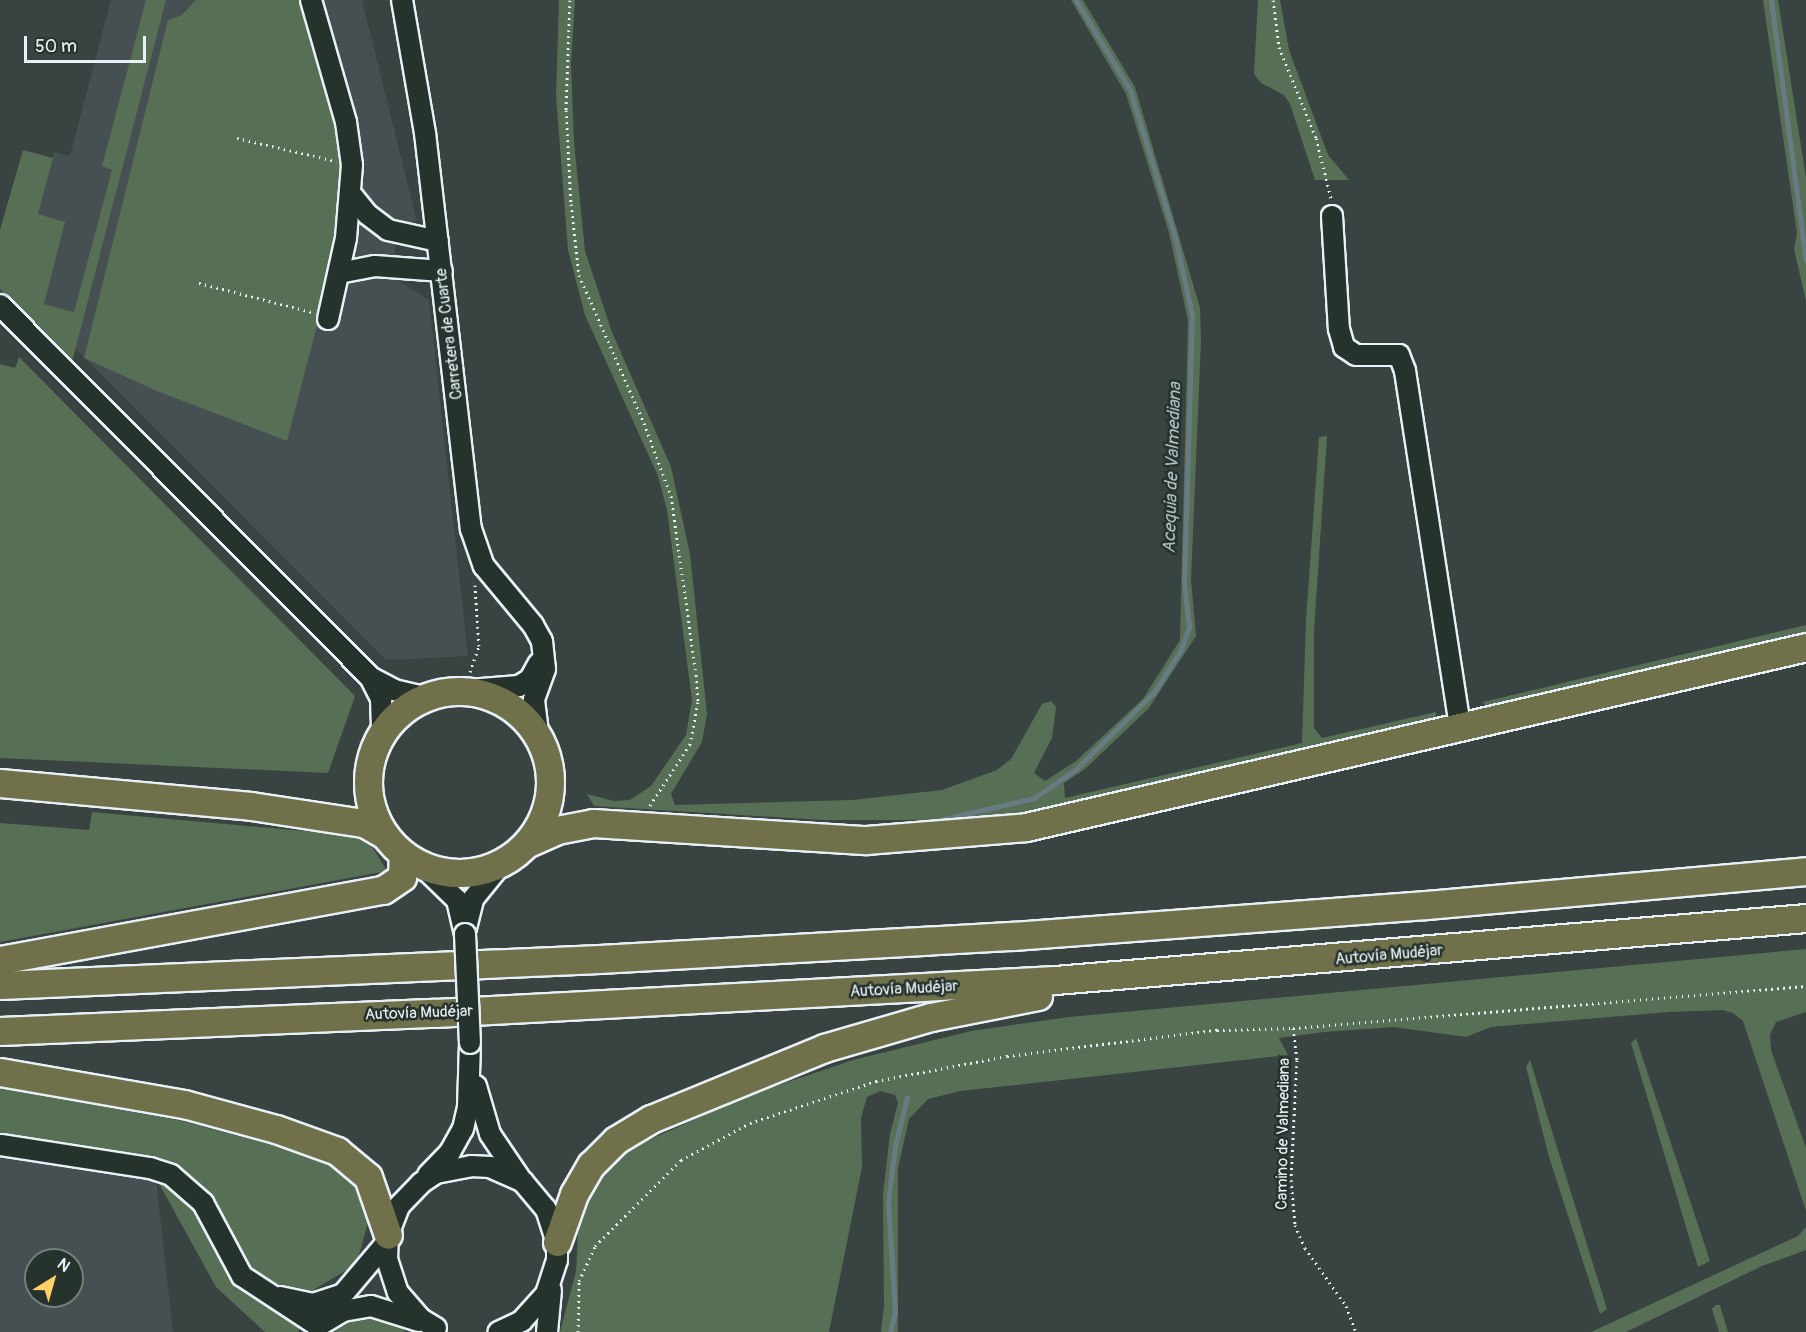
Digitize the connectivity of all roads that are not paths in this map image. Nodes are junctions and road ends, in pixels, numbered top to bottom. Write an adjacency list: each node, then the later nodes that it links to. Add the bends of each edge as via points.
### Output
1 (311, 0): 3 (street, via 346,122 352,165)
2 (402, 0): 6 (street, Carretera de Cuarte, via 416,64)
3 (351, 194): 5 (street, via 367,214); 7 (street)
4 (1332, 216): 18 (street, via 1339,329 1344,347 1356,355 1399,355 1405,371)
5 (388, 230): 6 (street); 7 (street)
6 (438, 241): 9 (street, Carretera de Cuarte)
7 (345, 242): 8 (street); 10 (street)
8 (375, 267): 9 (street); 10 (street)
9 (442, 271): 14 (street, Carretera de Cuarte, via 474,541 484,566 533,625)
10 (339, 273): 12 (street)
11 (0, 305): 15 (street)
12 (329, 314)
13 (1806, 647): 18 (highway)
14 (543, 649): 16 (street, via 530,679 519,686); 19 (street, via 544,669 534,700)
15 (370, 677): 17 (street, via 394,690); 20 (street, via 381,699)
16 (461, 685): 17 (highway); 19 (highway, via 504,703 524,718)
17 (425, 697): 20 (highway, via 401,711)
18 (1460, 728): 24 (highway, via 1026,827 866,840)
19 (539, 739): 22 (highway)
20 (376, 745): 23 (highway, via 354,793 334,808); 26 (highway, via 369,798)
21 (0, 783): 23 (highway)
22 (550, 784): 24 (highway, via 566,807); 25 (highway, via 546,810)
23 (251, 806): 26 (highway, via 364,823)
24 (593, 823): 25 (highway, via 556,831)
25 (526, 844): 27 (highway)
26 (403, 851): 27 (highway, via 462,873); 30 (street, via 457,900); 31 (highway, via 402,877 383,890)
27 (503, 862): 30 (street, via 473,899)
28 (1806, 871): 33 (highway, via 1013,936)
29 (1806, 918): 32 (highway, Autovía Mudéjar)
30 (465, 934): 35 (street, bridge)
31 (0, 960)
32 (1090, 977): 34 (highway, Autovía Mudéjar, via 794,996); 41 (highway, via 1063,994 962,1010 824,1048 755,1073 651,1119 616,1140 591,1165 574,1194)
33 (0, 985)
34 (0, 1031)
35 (470, 1043): 38 (street, via 484,1119); 39 (street, via 468,1107 463,1129 450,1152)
36 (0, 1072): 40 (highway, via 184,1104 266,1126 337,1151 368,1177)
37 (1, 1146): 43 (street, via 150,1168 171,1175 203,1203 236,1267)
38 (523, 1182): 39 (street, via 490,1167 471,1166 445,1170); 41 (street, via 546,1209)
39 (421, 1183): 40 (street, via 399,1206)
40 (387, 1239): 44 (street); 46 (street, via 391,1277 398,1293 414,1313)
41 (557, 1242): 42 (street)
42 (553, 1278): 47 (street, via 535,1309 522,1321); 48 (street)
43 (253, 1285): 44 (street, via 304,1303); 45 (street)
44 (342, 1295): 45 (street)
45 (318, 1326): 46 (street, via 343,1311 371,1306)
46 (441, 1330)
47 (498, 1332)
48 (547, 1332)

